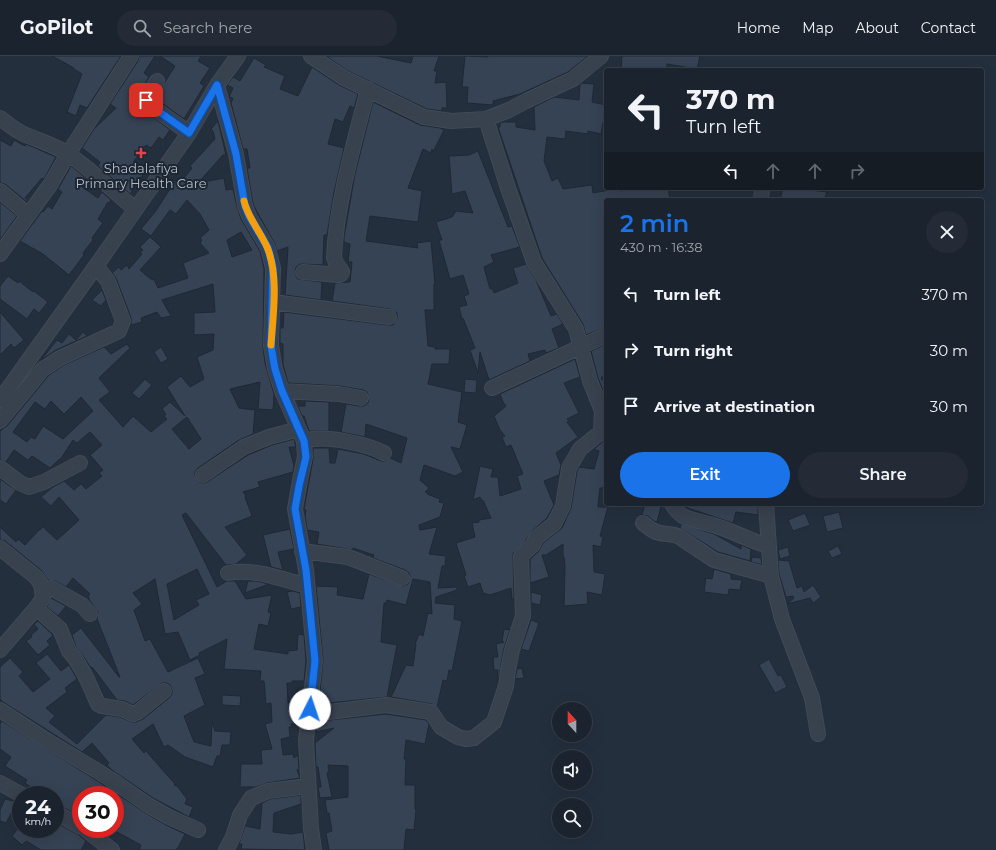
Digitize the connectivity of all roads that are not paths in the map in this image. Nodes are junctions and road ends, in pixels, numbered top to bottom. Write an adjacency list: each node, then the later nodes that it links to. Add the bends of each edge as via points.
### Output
1 (131, 56): 11 (street)
2 (238, 56): 6 (street)
3 (311, 56): 7 (street, via 344,78)
4 (601, 56): 9 (street, via 573,80)
5 (157, 81): 10 (street, via 146,97 147,103)
6 (217, 85): 10 (street); 18 (street, via 236,154 245,206 268,248 273,268)
7 (368, 89): 9 (street, via 424,117 451,121); 17 (street, via 338,213 334,257 342,274)
8 (0, 118): 11 (street, via 25,135)
9 (486, 119): 21 (street, via 534,262 576,329)
10 (189, 133): 13 (street)
11 (68, 154): 13 (street); 14 (street)
12 (0, 191): 14 (street, via 25,212)
13 (135, 209): 16 (street)
14 (30, 213): 15 (street)
15 (0, 254)
16 (96, 266): 25 (street); 26 (street, via 108,281 123,321 119,331 60,358 43,369)
17 (303, 272)
18 (273, 302): 19 (street); 23 (street, via 271,346)
19 (389, 317)
20 (604, 336): 21 (street)
21 (580, 347): 22 (street); 27 (street, via 602,411)
22 (492, 388)
23 (282, 391): 24 (street, via 339,394); 28 (street)
24 (361, 398)
25 (0, 400)
26 (0, 421)
27 (604, 426): 48 (street, via 601,432 580,449 569,468 562,506 554,524 536,538 533,545 521,556 523,616 512,650 506,686 494,722 474,738 466,739 441,727 431,712 386,705 329,712)
28 (302, 435): 29 (street, via 361,444); 32 (street, via 269,437 244,447); 38 (street, via 306,457 295,509)
29 (384, 453)
30 (80, 463): 31 (street, via 29,487 20,484)
31 (0, 468)
32 (203, 475)
33 (673, 506): 36 (street, via 682,515 696,521)
34 (766, 506): 36 (street)
35 (643, 523): 40 (street, via 655,532 678,536 714,560)
36 (769, 546): 40 (street)
37 (0, 548): 43 (street, via 36,577)
38 (302, 551): 41 (street, via 348,557); 42 (street)
39 (228, 573): 42 (street, via 240,571 271,576)
40 (771, 576): 50 (street, via 782,619 812,698)
41 (402, 578)
42 (307, 586): 48 (street, via 315,661)
43 (42, 590): 44 (street, via 43,598); 45 (street, via 50,588 57,591 82,605)
44 (36, 608): 46 (street); 47 (street, via 60,629 98,704 133,714)
45 (90, 614)
46 (0, 650)
47 (164, 692)
48 (310, 709): 52 (street, via 306,740)
49 (0, 710): 54 (street, via 148,805)
50 (818, 734)
51 (0, 783): 53 (street)
52 (308, 786): 57 (street, via 268,791 252,798 240,814 234,836); 58 (street)
53 (12, 790)
54 (198, 830)
55 (97, 838): 56 (street)
56 (112, 850)
57 (226, 850)
58 (314, 850)

